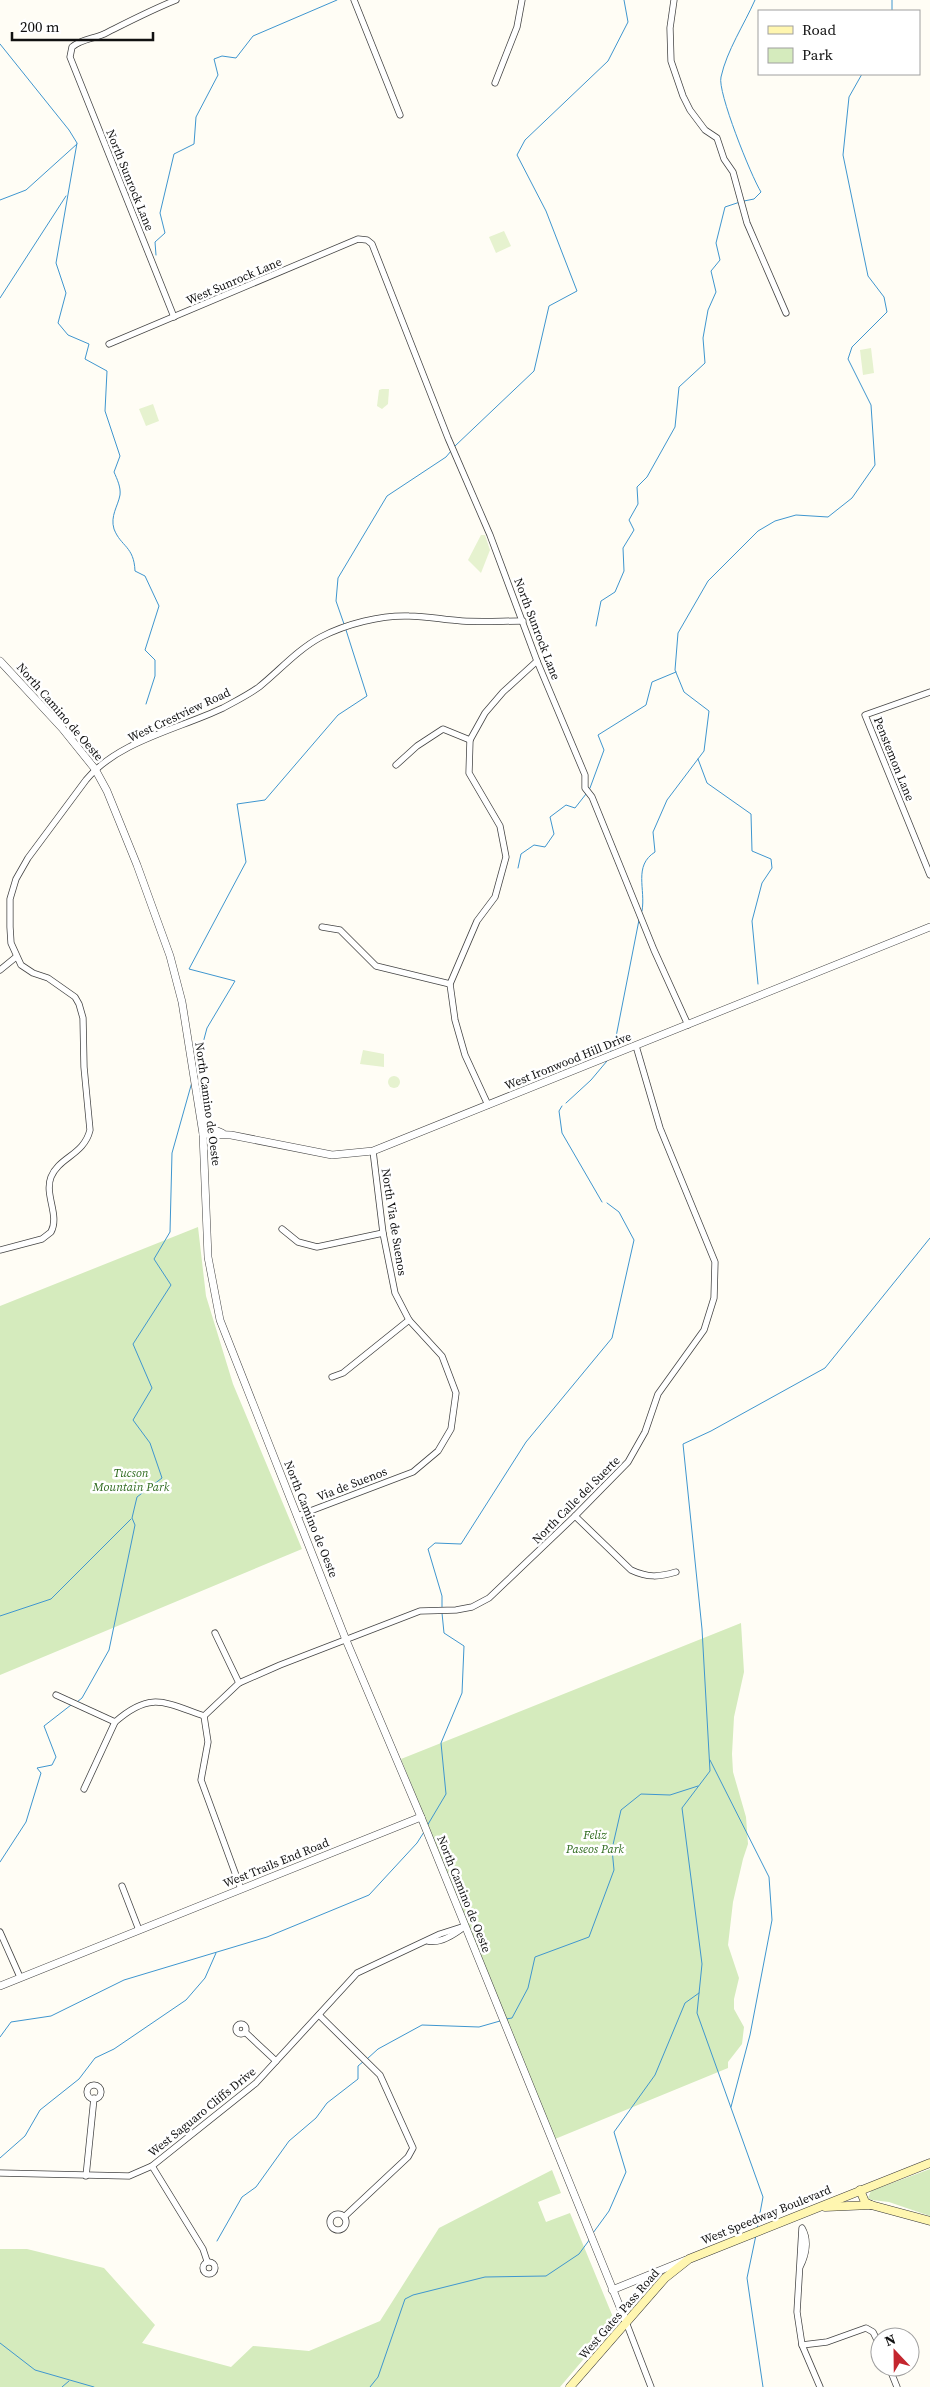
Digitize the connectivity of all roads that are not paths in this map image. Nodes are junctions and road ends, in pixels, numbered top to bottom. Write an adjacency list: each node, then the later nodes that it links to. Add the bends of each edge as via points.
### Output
1 (176, 0): 9 (street, North Sunrock Lane, via 144,12 102,35 79,42 72,47 70,57)
2 (354, 0): 6 (street)
3 (522, 0): 5 (street, via 517,27)
4 (674, 0): 8 (street, via 670,28 671,61 683,96 705,130 718,138 724,159 734,172 747,223)
5 (494, 83)
6 (400, 115)
7 (367, 240): 9 (street, West Sunrock Lane, via 353,241); 11 (street, North Sunrock Lane, via 375,251)
8 (786, 313)
9 (174, 317): 10 (street, West Sunrock Lane)
10 (109, 344)
11 (523, 621): 13 (street, North Sunrock Lane); 17 (street, West Crestview Road, via 462,621 408,615 344,627 299,652 258,688 222,708 159,734)
12 (0, 661): 17 (street, North Camino de Oeste)
13 (537, 661): 15 (street, via 485,713); 24 (street, North Sunrock Lane, via 585,775 586,788)
14 (930, 692): 18 (street, Penstemon Lane, via 865,715)
15 (470, 740): 16 (street, via 442,729); 23 (street, via 469,773 500,826 506,857 495,897 478,921)
16 (396, 765)
17 (95, 769): 21 (street, via 28,858 16,879 10,899 10,927); 27 (street, North Camino de Oeste, via 137,865 176,977)
18 (930, 875)
19 (930, 926): 24 (street, West Ironwood Hill Drive)
20 (322, 927): 23 (street, via 340,930 376,966)
21 (16, 958): 22 (street); 33 (street, via 27,969 48,978 79,1004 83,1018 90,1130 81,1148 50,1178 54,1218 51,1232 42,1239)
22 (0, 970)
23 (450, 984): 26 (street, via 455,1020 465,1055)
24 (688, 1025): 25 (street, West Ironwood Hill Drive)
25 (636, 1046): 26 (street, West Ironwood Hill Drive); 38 (street, North Calle del Suerte, via 660,1128 714,1262 714,1298 704,1330 658,1394 645,1432 628,1462)
26 (488, 1105): 30 (street, West Ironwood Hill Drive)
27 (199, 1111): 28 (street, North Camino de Oeste); 29 (street, via 215,1130)
28 (203, 1134): 29 (street, West Ironwood Hill Drive); 37 (street, North Camino de Oeste, via 208,1257 220,1320)
29 (224, 1134): 30 (street, West Ironwood Hill Drive, via 332,1154)
30 (373, 1151): 32 (street, North Via de Suenos)
31 (282, 1229): 32 (street, via 298,1242 317,1246)
32 (383, 1233): 34 (street, North Via de Suenos, via 395,1293)
33 (0, 1250)
34 (409, 1320): 35 (street, via 343,1373); 36 (street, North Via de Suenos, via 442,1356 456,1393 450,1429 438,1451)
35 (332, 1377)
36 (413, 1472): 37 (street, Via de Suenos)
37 (298, 1516): 41 (street, North Camino de Oeste)
38 (575, 1516): 39 (street, via 631,1570 655,1577); 41 (street, North Calle del Suerte, via 489,1598 472,1607 420,1611)
39 (676, 1572)
40 (215, 1633): 42 (street)
41 (346, 1640): 42 (street, North Calle del Suerte); 47 (street, North Camino de Oeste)
42 (239, 1683): 44 (street, North Calle del Suerte)
43 (56, 1695): 45 (street)
44 (204, 1716): 45 (street, via 162,1701 130,1709); 49 (street, via 208,1742 201,1780)
45 (115, 1722): 46 (street)
46 (84, 1789)
47 (421, 1818): 49 (street, West Trails End Road); 50 (street, North Camino de Oeste)
48 (122, 1886): 51 (street)
49 (241, 1889): 51 (street, West Trails End Road)
50 (465, 1926): 55 (street, West Saguaro Cliffs Drive, via 357,1973); 71 (street, North Camino de Oeste)
51 (139, 1930): 53 (street, West Trails End Road)
52 (0, 1932): 53 (street)
53 (20, 1977): 54 (street, West Trails End Road)
54 (0, 1986)
55 (319, 2015): 57 (street, West Saguaro Cliffs Drive); 67 (street, via 380,2075 415,2151)
56 (245, 2032): 57 (street)
57 (276, 2061): 60 (street, West Saguaro Cliffs Drive, via 256,2083)
58 (94, 2098): 62 (street)
59 (930, 2163): 63 (main road, West Speedway Boulevard)
60 (152, 2166): 62 (street, West Saguaro Cliffs Drive, via 129,2176); 70 (street)
61 (0, 2173): 62 (street, West Saguaro Cliffs Drive)
62 (86, 2176)
63 (860, 2190): 64 (main road, via 865,2202); 65 (main road, West Speedway Boulevard)
64 (871, 2205): 65 (main road); 68 (main road)
65 (813, 2208): 66 (main road, West Speedway Boulevard)
66 (799, 2214): 69 (main road, West Speedway Boulevard); 74 (street, via 806,2236 797,2312)
67 (344, 2217)
68 (930, 2221)
69 (689, 2259): 71 (street, West Speedway Boulevard); 72 (main road, West Gates Pass Road, via 665,2278)
70 (207, 2261)
71 (612, 2290): 72 (street, North Camino de Oeste)
72 (626, 2322): 75 (main road, West Gates Pass Road); 76 (street, North Camino de Oeste)
73 (870, 2327): 74 (street, via 827,2342)
74 (802, 2345): 77 (street)
75 (570, 2387)
76 (652, 2387)
77 (820, 2387)

